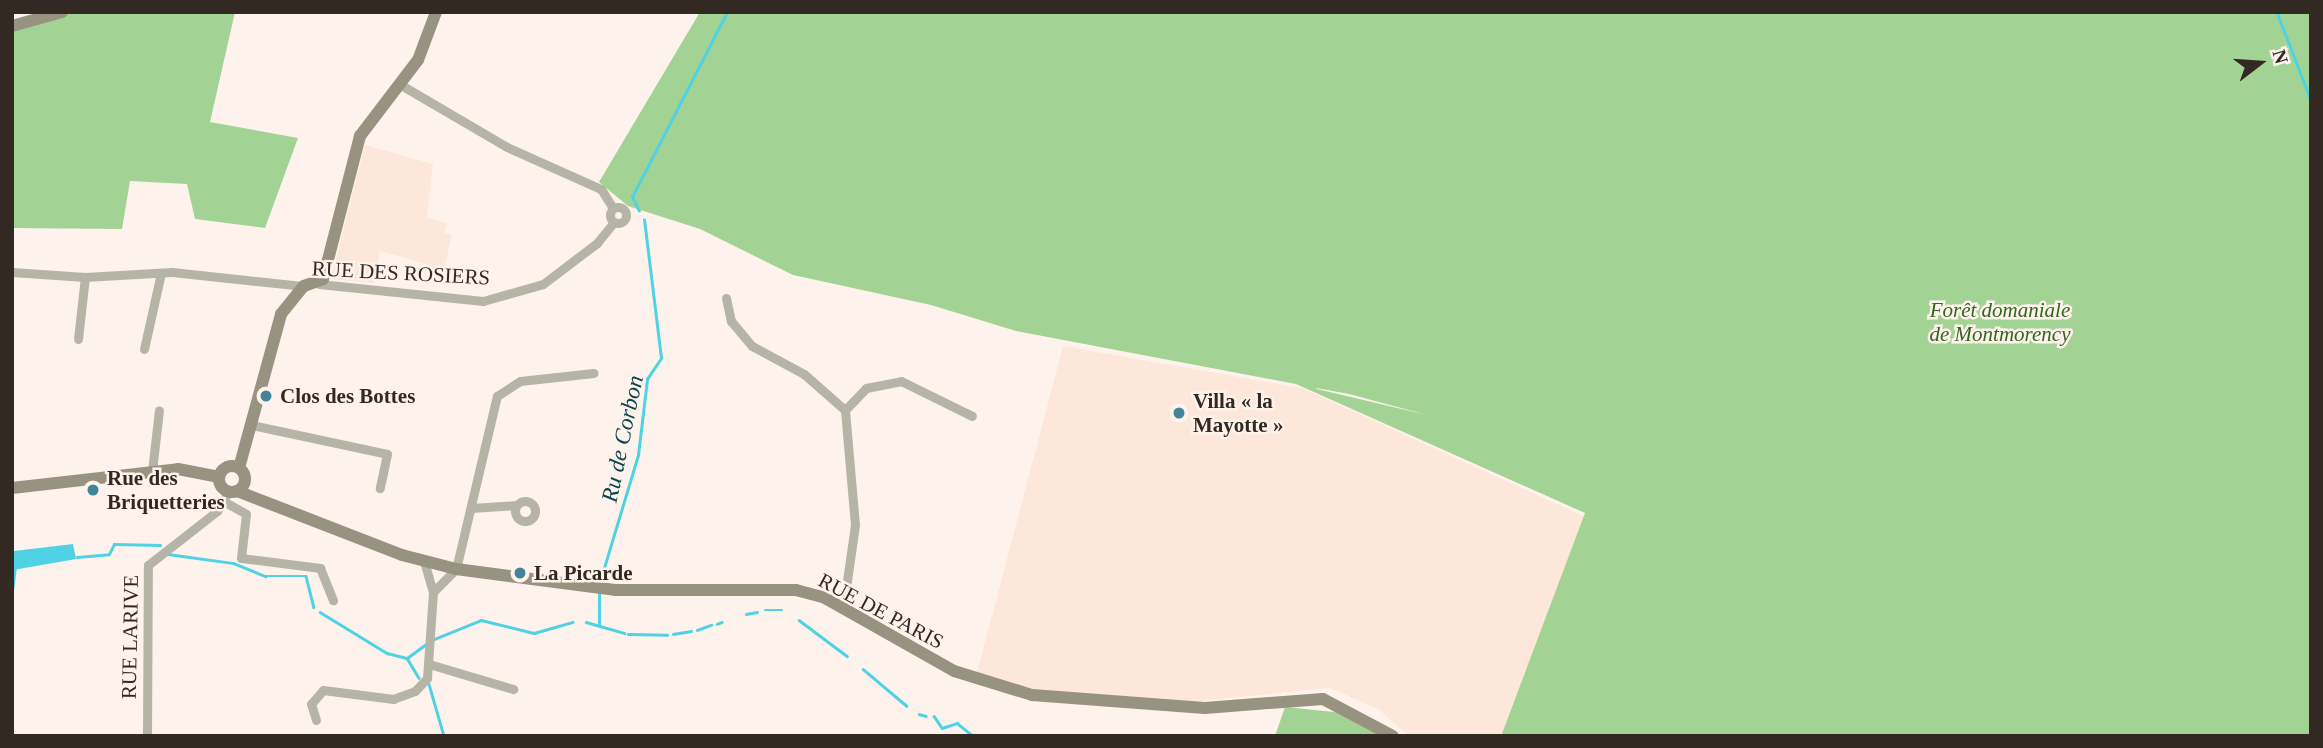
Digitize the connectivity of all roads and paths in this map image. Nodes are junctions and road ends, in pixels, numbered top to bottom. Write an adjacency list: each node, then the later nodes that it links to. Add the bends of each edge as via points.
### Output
1 (62, 12): 3 (main road)
2 (436, 12): 4 (main road, via 424,49)
3 (12, 26)
4 (401, 85): 8 (main road, via 360,136); 8 (street, RUE DES ROSIERS, via 507,147 601,189 613,208 614,222 597,243 543,284 483,301)
5 (12, 272): 7 (street, RUE DES ROSIERS)
6 (161, 273): 7 (street, RUE DES ROSIERS); 9 (street, RUE DES ROSIERS); 12 (street)
7 (85, 277): 11 (street)
8 (319, 284): 9 (main road, RUE DES ROSIERS)
9 (303, 286): 17 (main road, via 281,314)
10 (726, 298): 15 (street, via 731,321 752,346 804,374)
11 (78, 339)
12 (144, 349)
13 (594, 373): 25 (street, via 520,381 501,391 491,408)
14 (159, 410): 19 (street)
15 (845, 410): 16 (street, via 866,388 901,381); 30 (street, via 855,525)
16 (972, 416)
17 (252, 425): 18 (main road); 22 (street, via 387,454)
18 (239, 468): 20 (main road, via 227,467); 23 (main road)
19 (152, 471): 20 (main road); 21 (main road)
20 (219, 477): 23 (main road)
21 (12, 488)
22 (380, 488)
23 (233, 492): 26 (main road, RUE DE PARIS, via 266,500); 29 (street, via 246,514 241,558 320,568); 34 (street, RUE LARIVE, via 148,565)
24 (517, 505): 25 (street)
25 (471, 508): 27 (street)
26 (424, 561): 27 (main road, RUE DE PARIS); 28 (street)
27 (456, 569): 28 (street); 30 (main road, RUE DE PARIS, via 615,590 790,589)
28 (433, 592): 31 (street)
29 (334, 601)
30 (844, 609): 35 (main road, RUE DE PARIS, via 954,671 1032,695 1205,708 1324,699)
31 (429, 664): 32 (street); 33 (street, via 427,678 404,697 323,690 311,704)
32 (513, 689)
33 (316, 720)
34 (148, 736)
35 (1393, 736)

